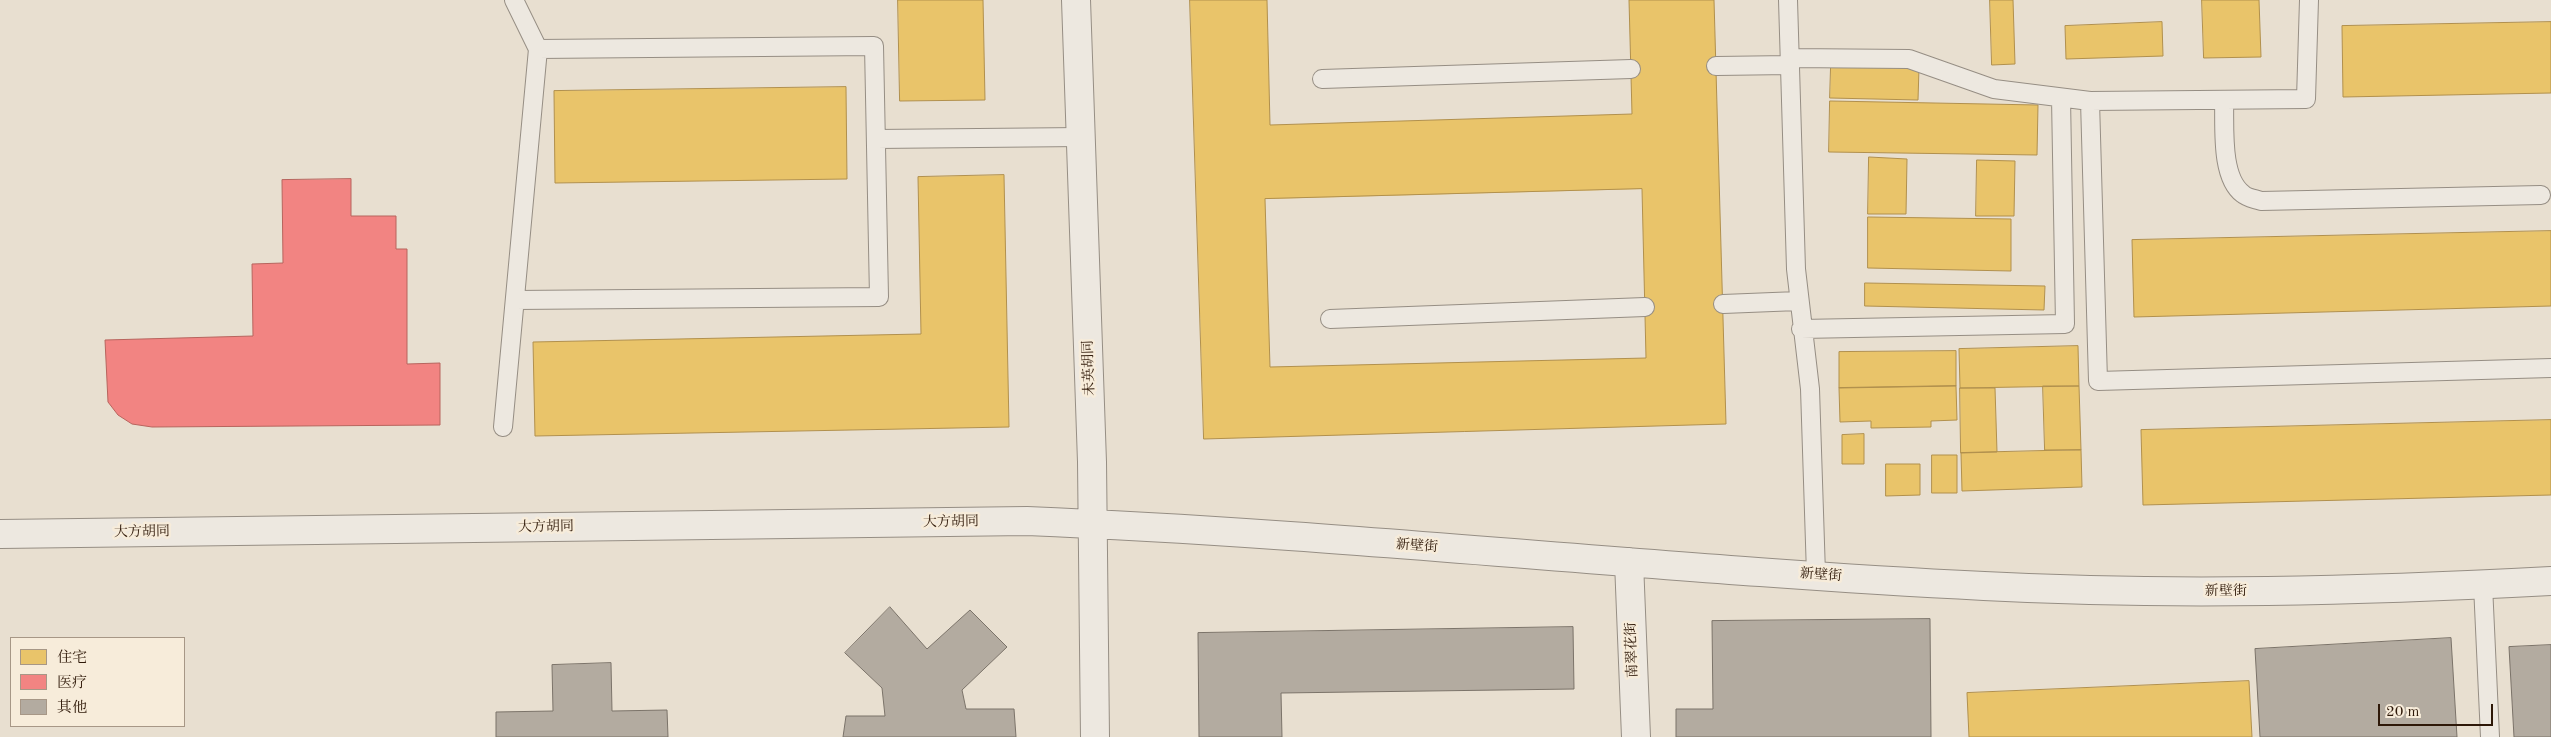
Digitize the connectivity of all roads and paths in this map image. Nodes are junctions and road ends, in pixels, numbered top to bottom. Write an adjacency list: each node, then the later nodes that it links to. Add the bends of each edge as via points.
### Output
1 (514, 0): 5 (lane)
2 (1076, 0): 13 (street, 未英胡同)
3 (1788, 0): 6 (lane)
4 (2308, 0): 11 (lane, via 2306,99)
5 (538, 49): 14 (lane, via 874,46); 16 (lane)
6 (1790, 61): 7 (lane); 10 (lane, via 1909,59 1994,90); 17 (lane)
7 (1716, 66)
8 (1631, 69): 9 (lane)
9 (1322, 79)
10 (2061, 98): 12 (lane); 21 (lane, via 2065,324)
11 (2224, 100): 12 (lane); 15 (lane, via 2226,161 2232,180 2243,195 2261,201)
12 (2090, 101): 22 (lane, via 2098,381)
13 (1081, 137): 14 (lane); 24 (street, 未英胡同)
14 (876, 139): 16 (lane, via 878,297)
15 (2541, 195)
16 (515, 300): 23 (lane)
17 (1798, 301): 18 (lane); 21 (lane)
18 (1723, 304)
19 (1645, 307): 20 (lane)
20 (1330, 319)
21 (1802, 329): 27 (lane, via 1810,389)
22 (2551, 368)
23 (503, 427)
24 (1093, 524): 25 (street, 大方胡同, via 1027,521); 26 (street, 新壁街, via 1163,526); 30 (street, 未英胡同)
25 (0, 534)
26 (1628, 562): 27 (street, 新壁街); 31 (street, 南翠花街)
27 (1816, 574): 29 (street, 新壁街, via 1983,586 2153,592)
28 (2551, 581): 29 (street, 新壁街)
29 (2484, 585): 32 (lane)
30 (1095, 737)
31 (1636, 737)
32 (2490, 737)

